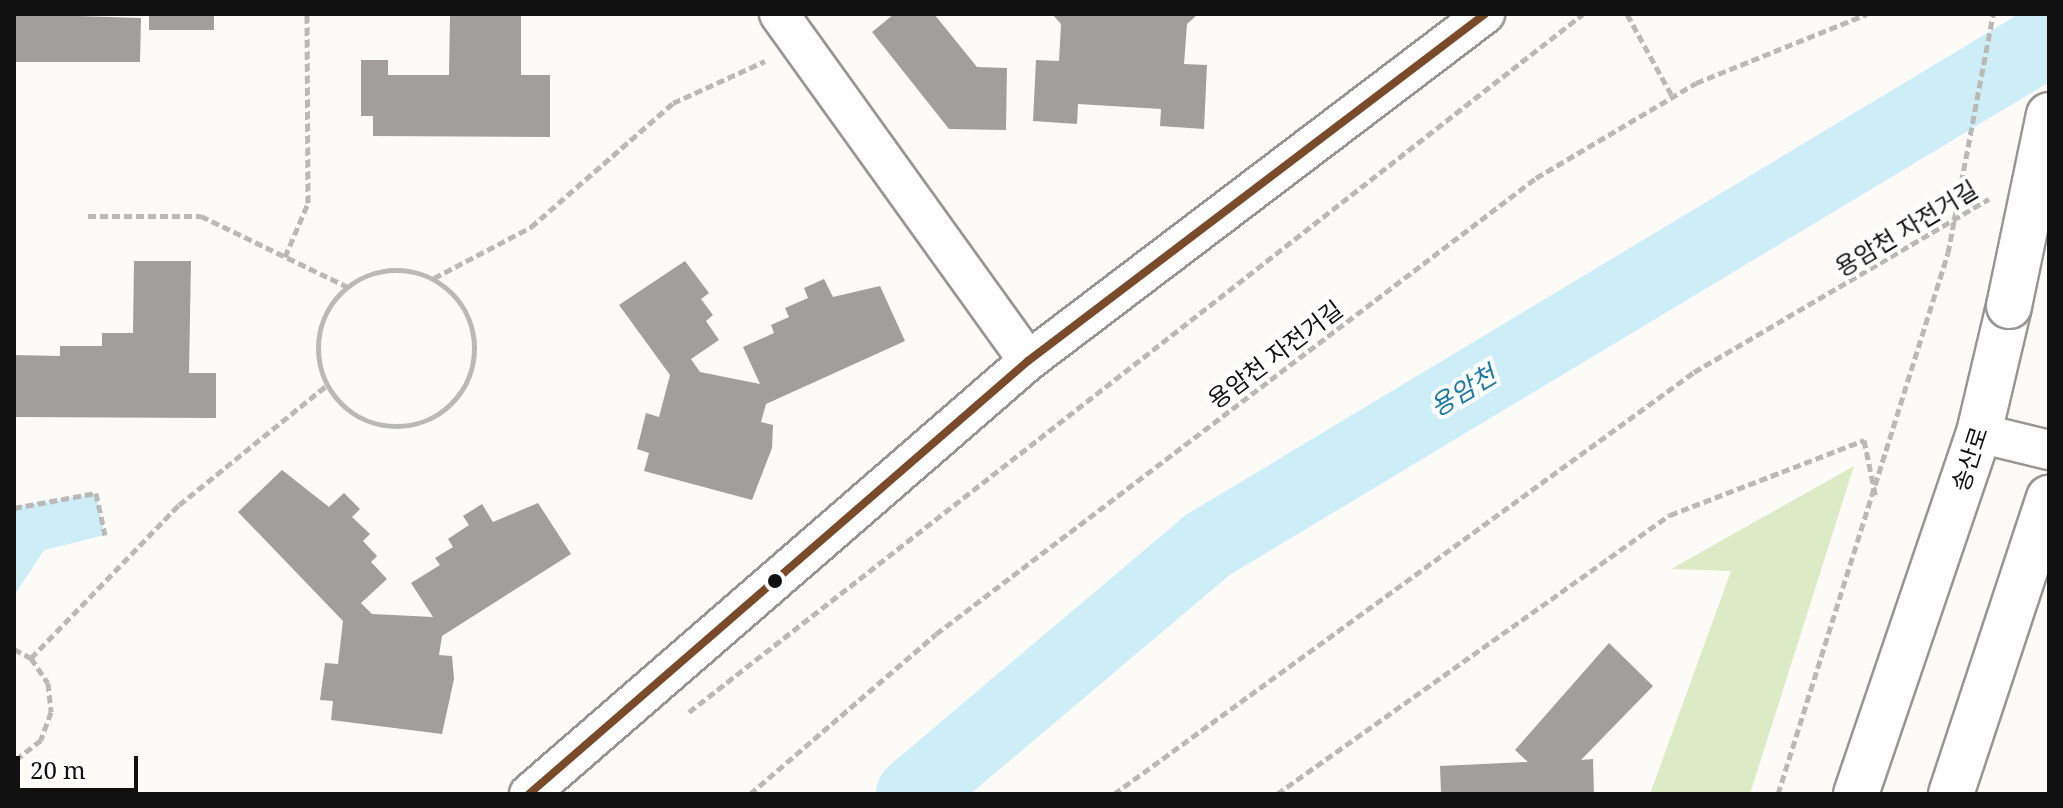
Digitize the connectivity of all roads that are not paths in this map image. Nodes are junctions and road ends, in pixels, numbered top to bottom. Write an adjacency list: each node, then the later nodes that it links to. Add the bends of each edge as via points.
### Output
1 (779, 14): 4 (street)
2 (1485, 14): 4 (street)
3 (2049, 115): 5 (street, 송산로, bridge)
4 (1028, 361): 8 (street)
5 (1979, 433): 6 (street); 9 (street, 송산로)
6 (2049, 450)
7 (2049, 498): 10 (street)
8 (529, 794)
9 (1856, 794)
10 (1951, 794)

